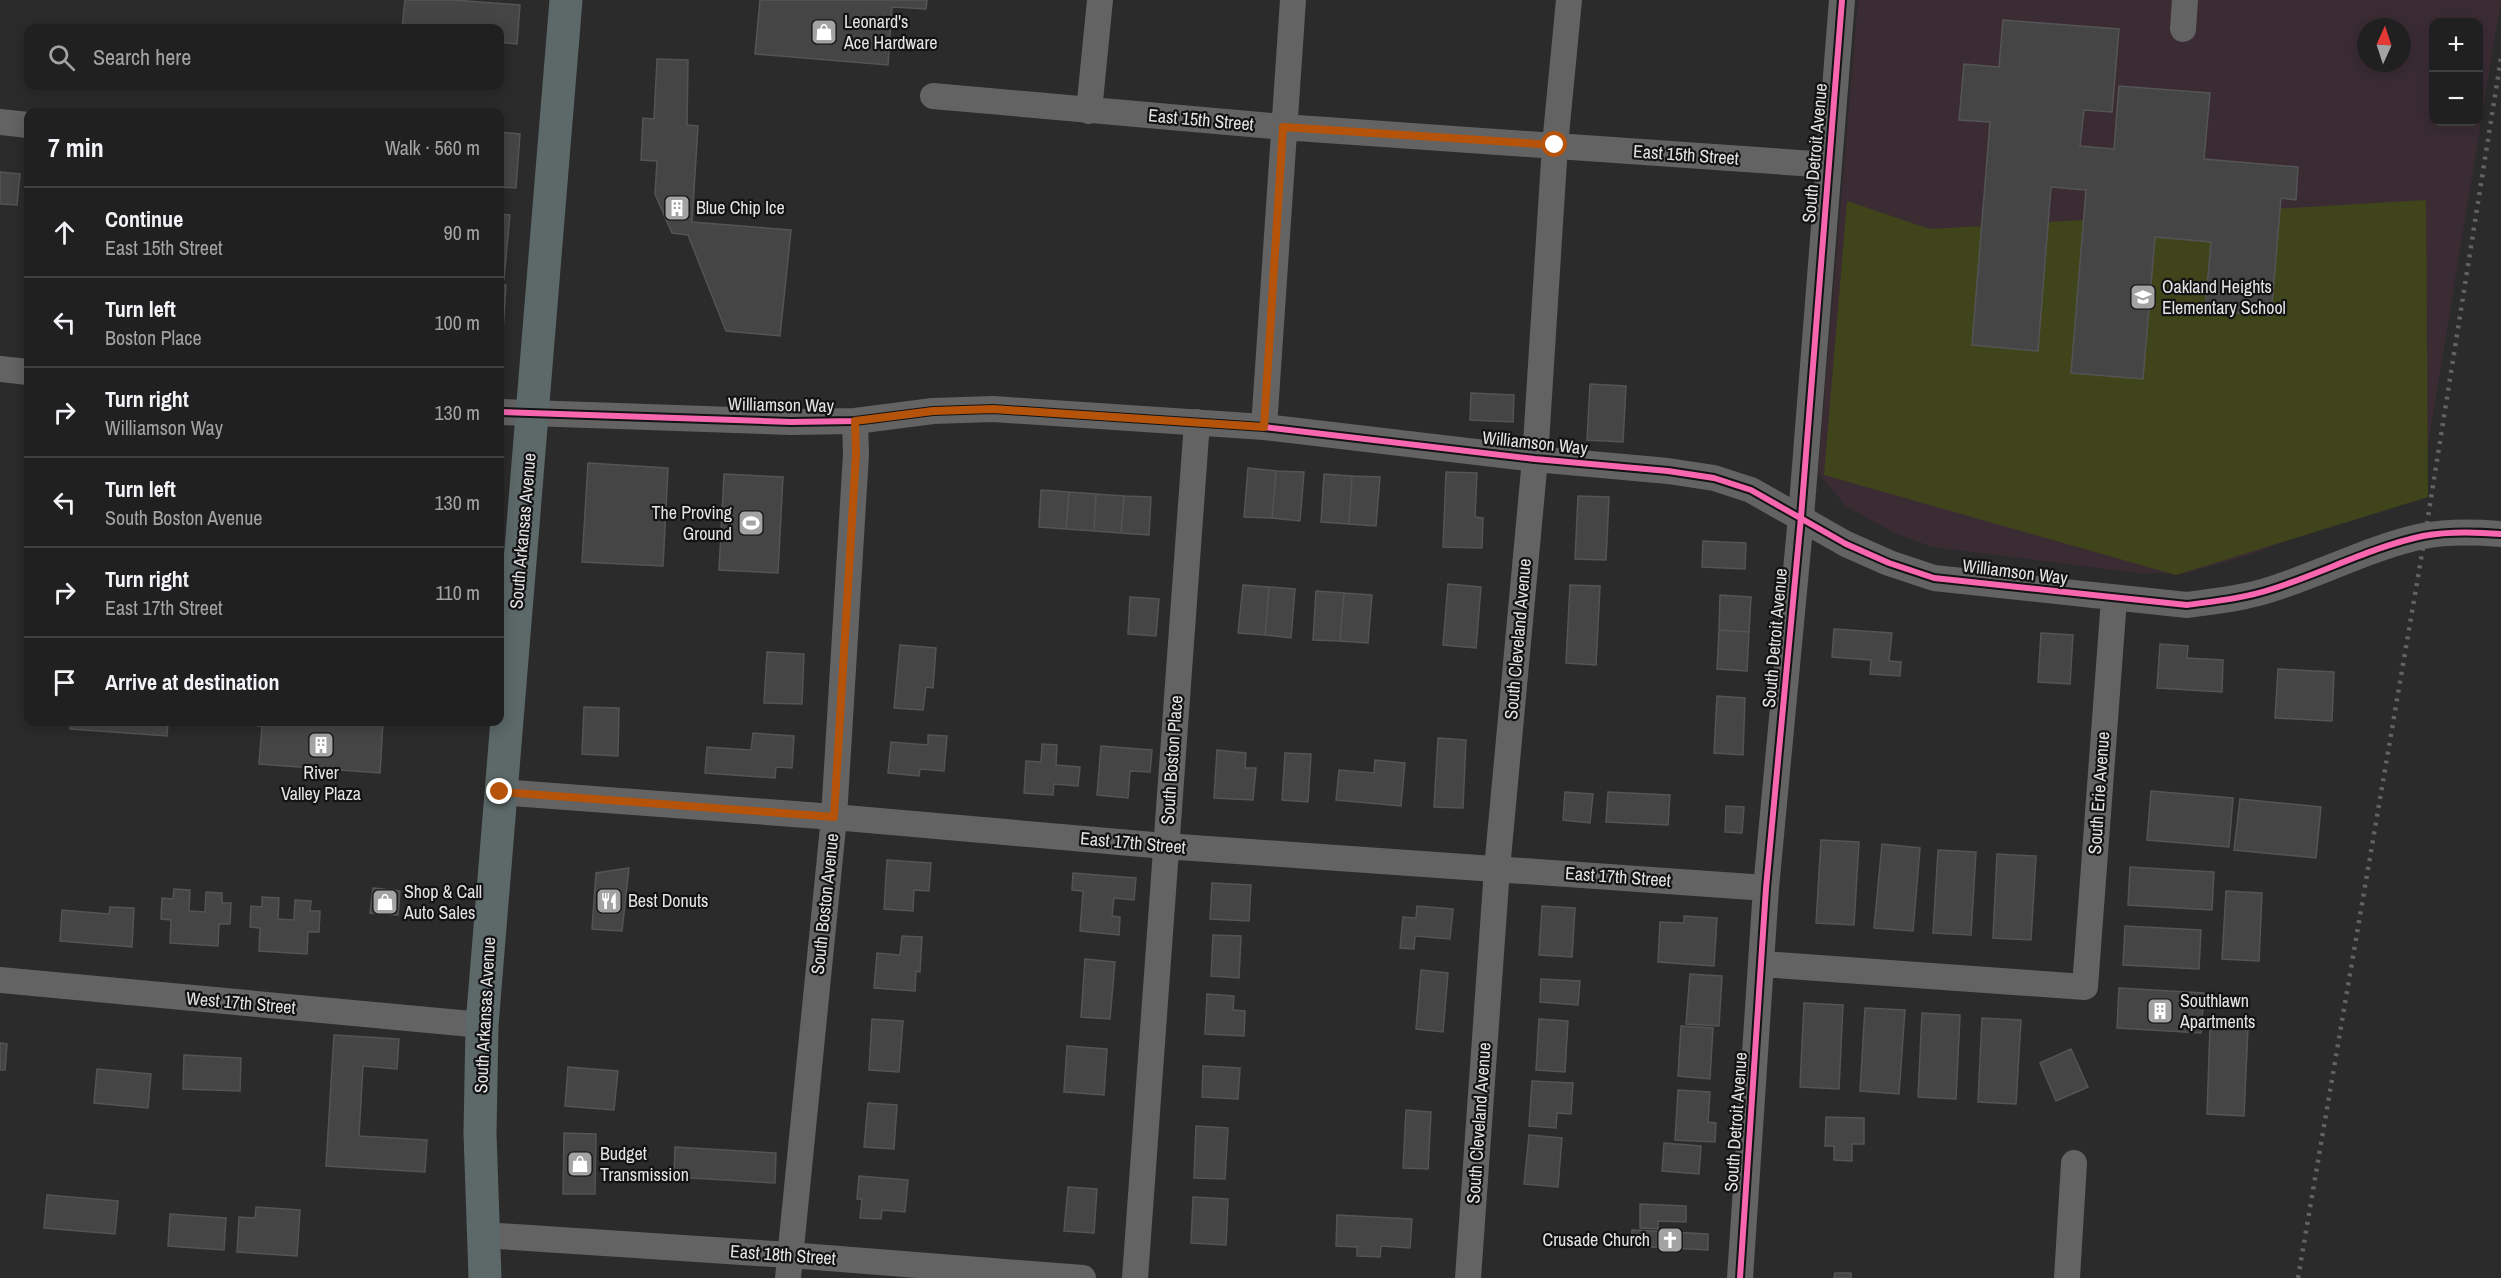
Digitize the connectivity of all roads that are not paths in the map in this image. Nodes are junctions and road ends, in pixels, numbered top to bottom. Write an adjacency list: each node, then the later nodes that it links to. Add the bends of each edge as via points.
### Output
1 (566, 0): 18 (highway, South Arkansas Avenue)
2 (1100, 0): 9 (street)
3 (1293, 0): 12 (street)
4 (1569, 0): 13 (street, South Cleveland Avenue)
5 (1842, 0): 14 (street, South Detroit Avenue)
6 (2185, 0): 7 (street)
7 (2182, 29)
8 (933, 96): 9 (street, East 15th Street)
9 (1089, 111): 12 (street, East 15th Street)
10 (0, 122): 11 (street)
11 (24, 125)
12 (1283, 127): 13 (street, East 15th Street); 21 (street)
13 (1555, 145): 14 (street, East 15th Street); 22 (street, South Cleveland Avenue)
14 (1829, 165): 23 (street, South Detroit Avenue)
15 (0, 369): 16 (street)
16 (24, 372)
17 (504, 412): 18 (street, Williamson Way)
18 (533, 414): 19 (street, Williamson Way); 26 (highway, South Arkansas Avenue)
19 (855, 421): 20 (street, Williamson Way, via 933,411 993,409); 27 (street, South Boston Avenue)
20 (1197, 422): 21 (street, Williamson Way); 28 (street, South Boston Place)
21 (1264, 427): 22 (street, Williamson Way)
22 (1535, 459): 23 (street, Williamson Way, via 1714,478 1751,490); 29 (street, South Cleveland Avenue)
23 (1801, 517): 25 (street, Williamson Way, via 1846,544 1934,578); 30 (street, South Detroit Avenue)
24 (2501, 534): 25 (street, Williamson Way, via 2461,532 2425,536 2270,590 2227,600 2187,605)
25 (2114, 599): 31 (street, South Erie Avenue, via 2085,987)
26 (500, 792): 27 (street, East 17th Street); 33 (highway, South Arkansas Avenue)
27 (834, 817): 28 (street, East 17th Street); 36 (street, South Boston Avenue)
28 (1165, 846): 29 (street, East 17th Street); 39 (street, South Boston Place)
29 (1497, 869): 30 (street, East 17th Street); 40 (street, South Cleveland Avenue)
30 (1766, 888): 31 (street, South Detroit Avenue)
31 (1762, 964): 41 (street, South Detroit Avenue)
32 (0, 980): 33 (street, West 17th Street)
33 (482, 1025): 35 (highway, South Arkansas Avenue)
34 (2074, 1163): 42 (street)
35 (483, 1235): 36 (street, East 18th Street); 37 (highway, South Arkansas Avenue)
36 (788, 1266): 38 (street, East 18th Street)
37 (485, 1278)
38 (1083, 1278)
39 (1135, 1278)
40 (1468, 1278)
41 (1740, 1278)
42 (2067, 1278)

